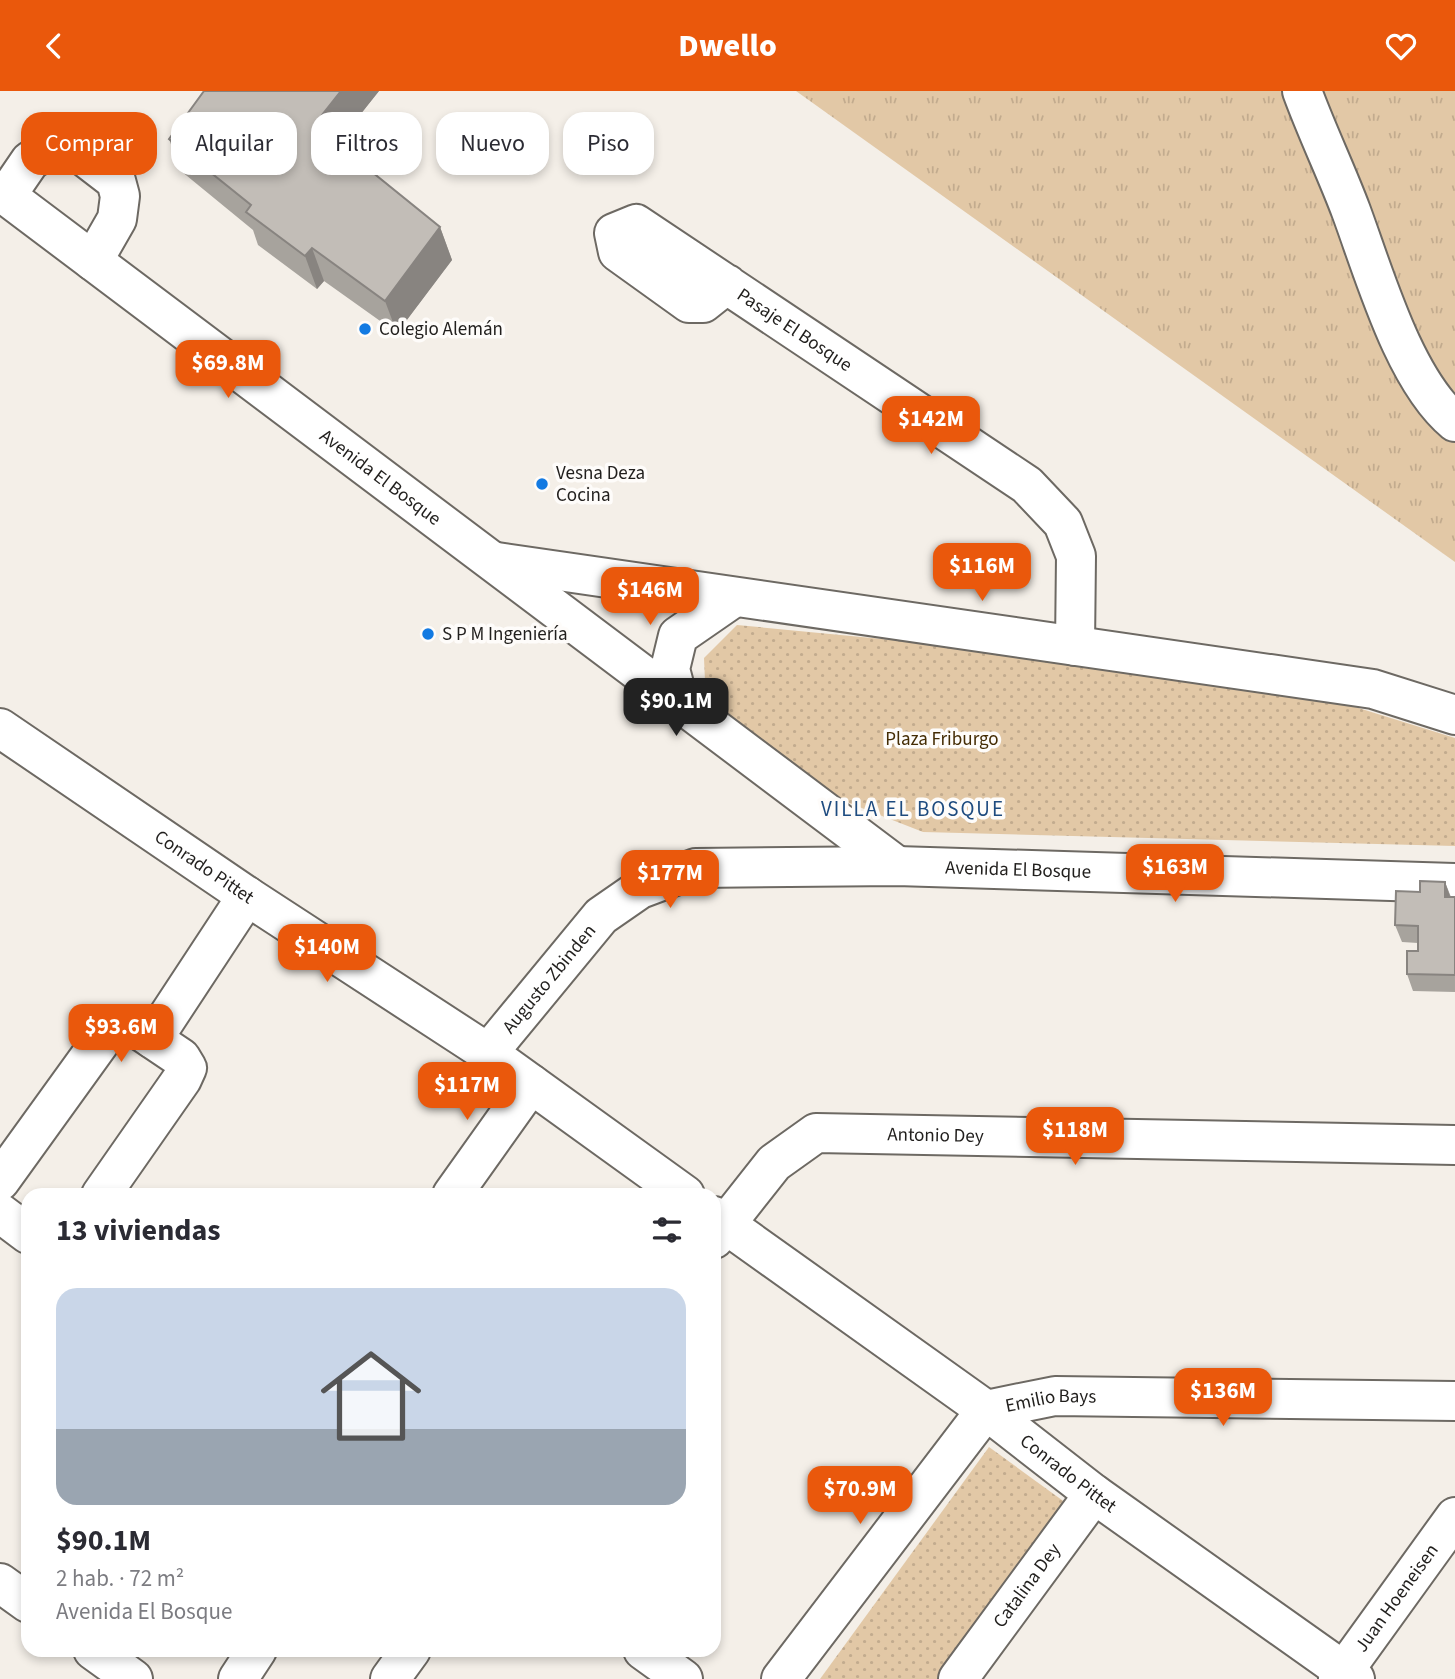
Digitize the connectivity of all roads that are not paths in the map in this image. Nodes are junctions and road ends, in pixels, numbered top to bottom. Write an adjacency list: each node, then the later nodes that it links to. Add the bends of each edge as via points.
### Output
1 (1302, 91): 5 (street, via 1416,374)
2 (3, 194): 3 (street, Avenida El Bosque); 3 (street, via 42,153 77,151 116,181 120,196 117,219)
3 (93, 261): 6 (street, Avenida El Bosque)
4 (727, 285): 8 (street, Pasaje El Bosque, via 1036,494 1063,523 1076,556)
5 (1455, 422)
6 (492, 561): 7 (street, Avenida El Bosque); 9 (street, Avenida El Bosque)
7 (733, 598): 8 (street, Avenida El Bosque); 9 (street, via 678,636 670,669)
8 (1075, 646): 10 (street, Avenida El Bosque, via 1373,689)
9 (679, 703): 12 (street, Avenida El Bosque)
10 (1455, 715)
11 (0, 728): 14 (street, Conrado Pittet)
12 (897, 866): 13 (street, Avenida El Bosque); 16 (street, Augusto Zbinden, via 696,868 640,889 601,916)
13 (1455, 883)
14 (247, 896): 15 (street); 16 (street, Conrado Pittet)
15 (153, 1039): 19 (street, via 132,1025 118,1026 106,1034); 20 (street, via 187,1067)
16 (488, 1053): 17 (street, Conrado Pittet)
17 (531, 1084): 21 (street); 22 (street, Conrado Pittet)
18 (1455, 1145): 24 (street, Antonio Dey, via 817,1133 774,1163)
19 (0, 1181)
20 (106, 1188)
21 (457, 1188)
22 (675, 1188)
23 (0, 1213): 25 (street)
24 (721, 1224)
25 (21, 1229)
26 (721, 1229): 28 (street, Conrado Pittet)
27 (1455, 1401): 28 (street, Emilio Bays, via 1055,1396)
28 (986, 1410): 29 (street, Conrado Pittet); 42 (street, Emilio Bays)
29 (1094, 1494): 37 (street, Conrado Pittet); 43 (street, Catalina Dey)
30 (1455, 1517): 37 (street, Juan Hoeneisen)
31 (0, 1583): 32 (street)
32 (21, 1598)
33 (103, 1657): 38 (street)
34 (252, 1657): 39 (street)
35 (406, 1657): 40 (street)
36 (653, 1657): 41 (street)
37 (1345, 1676)
38 (133, 1679)
39 (238, 1679)
40 (390, 1679)
41 (683, 1679)
42 (782, 1679)
43 (958, 1679)

